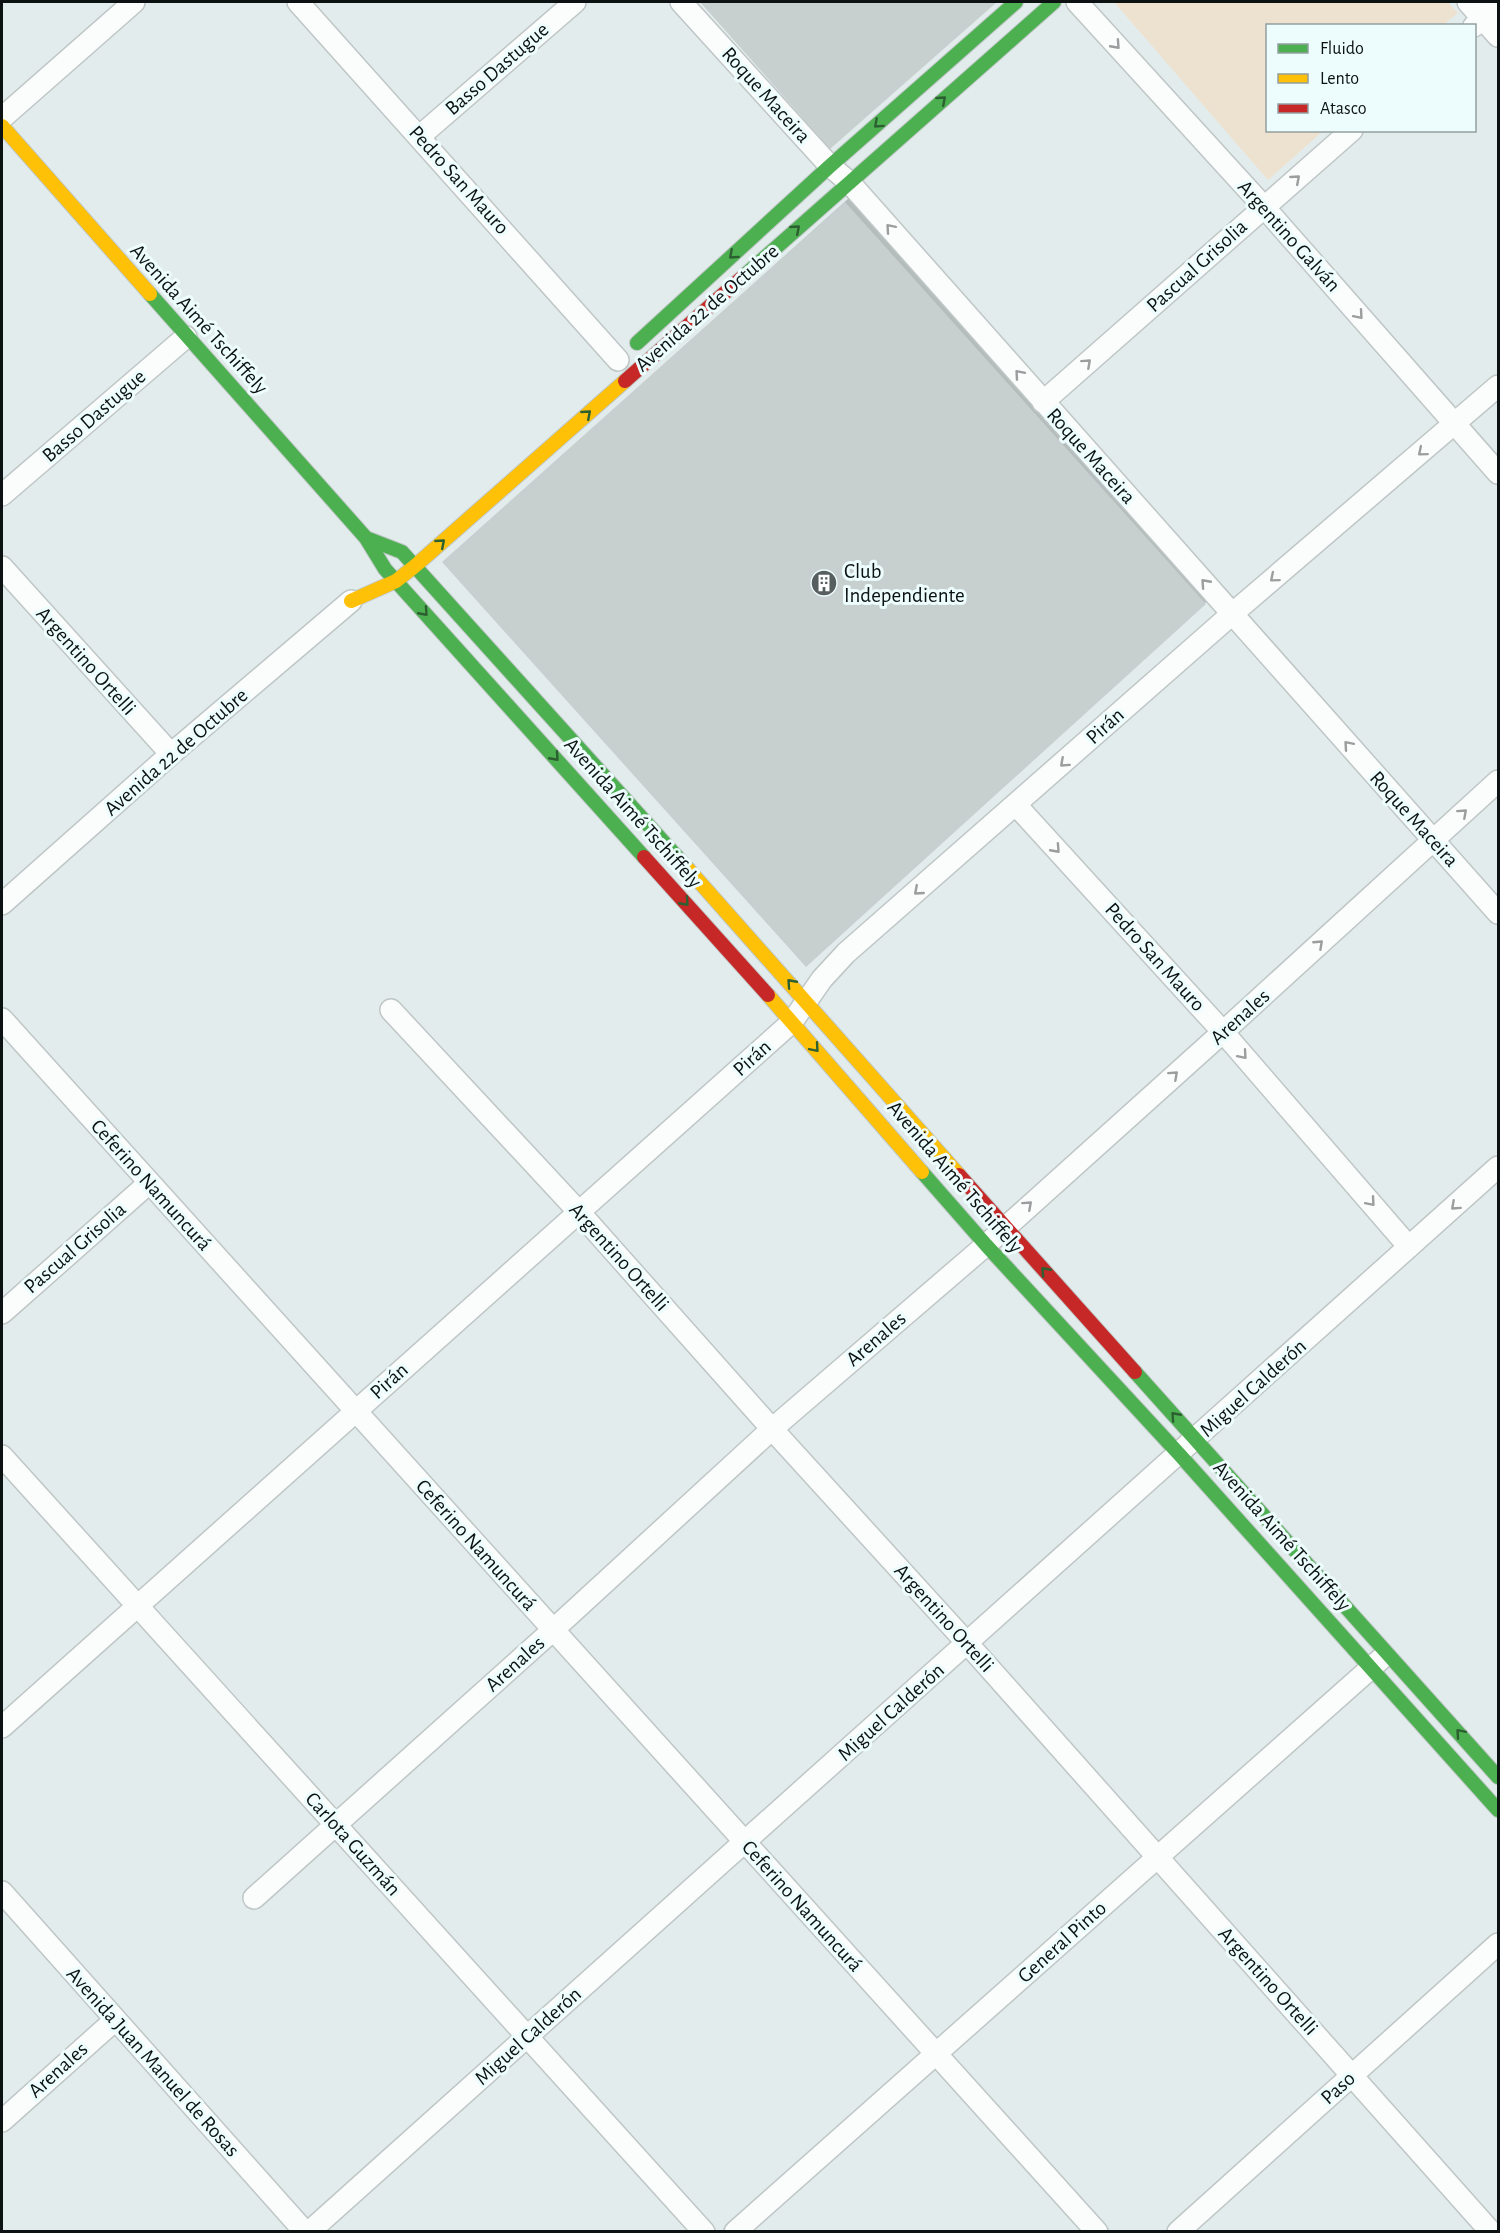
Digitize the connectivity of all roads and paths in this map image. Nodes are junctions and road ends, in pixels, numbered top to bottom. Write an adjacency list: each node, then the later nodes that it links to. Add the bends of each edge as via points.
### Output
1 (134, 2): 12 (street)
2 (298, 2): 15 (street, Pedro San Mauro)
3 (575, 2): 15 (street, Basso Dastugue)
4 (681, 2): 16 (street, Roque Maceira)
5 (1016, 2): 16 (main road, Avenida 22 de Octubre, one-way to 16)
6 (1054, 2): 17 (main road, Avenida 22 de Octubre, one-way to 6)
7 (1077, 2): 18 (street, Argentino Galván, one-way to 18)
8 (1468, 2): 10 (street)
9 (1498, 4): 10 (street)
10 (1478, 22): 11 (street)
11 (1498, 36)
12 (2, 118)
13 (2, 126): 19 (main road, Avenida Aimé Tschiffely)
14 (1350, 132): 18 (street, Pascual Grisolia, one-way to 14)
15 (420, 136): 20 (street, Pedro San Mauro)
16 (830, 166): 17 (street, Roque Maceira); 20 (main road, Avenida 22 de Octubre, one-way to 20)
17 (849, 182): 22 (street, Roque Maceira, one-way to 17); 28 (main road, Avenida 22 de Octubre, one-way to 17)
18 (1264, 207): 22 (street, Pascual Grisolia, one-way to 18); 23 (street, Argentino Galván, one-way to 23)
19 (186, 337): 25 (street, Basso Dastugue); 26 (main road, Avenida Aimé Tschiffely)
20 (614, 364)
21 (1498, 386): 23 (street, Pirán)
22 (1043, 402): 33 (street, Roque Maceira, one-way to 22)
23 (1455, 424): 24 (street, Argentino Galván); 33 (street, Pirán, one-way to 33)
24 (1498, 473)
25 (2, 495)
26 (366, 538): 27 (main road); 30 (main road, Avenida Aimé Tschiffely)
27 (406, 548): 28 (main road, Avenida Aimé Tschiffely); 30 (main road, Avenida 22 de Octubre)
28 (416, 566): 31 (main road, Avenida 22 de Octubre); 40 (main road, Avenida Aimé Tschiffely, one-way to 28)
29 (2, 567): 34 (street, Argentino Ortelli)
30 (384, 569): 31 (main road, Avenida Aimé Tschiffely); 32 (main road, Avenida 22 de Octubre)
31 (396, 581): 32 (main road, Avenida 22 de Octubre); 43 (main road, Avenida Aimé Tschiffely, one-way to 43)
32 (351, 601): 34 (street, Avenida 22 de Octubre)
33 (1232, 614): 36 (street, Pirán, one-way to 36); 37 (street, Roque Maceira, one-way to 33)
34 (171, 754): 38 (street, Avenida 22 de Octubre)
35 (1498, 781): 37 (street, Arenales, one-way to 35)
36 (1016, 805): 40 (street, Pirán, one-way to 40, via 846,953); 44 (street, Pedro San Mauro, one-way to 44)
37 (1432, 840): 39 (street, Roque Maceira); 44 (street, Arenales, one-way to 37)
38 (2, 904)
39 (1498, 913)
40 (806, 1000): 43 (street, Pirán); 48 (main road, Avenida Aimé Tschiffely)
41 (391, 1010): 47 (street, Argentino Ortelli)
42 (2, 1019): 46 (street, Ceferino Namuncurá)
43 (792, 1022): 47 (street, Pirán); 49 (main road, Avenida Aimé Tschiffely, one-way to 49)
44 (1223, 1032): 48 (street, Arenales, one-way to 44); 50 (street, Pedro San Mauro, one-way to 50)
45 (1498, 1167): 50 (street, Miguel Calderón, one-way to 50)
46 (149, 1183): 51 (street, Pascual Grisolia); 52 (street, Ceferino Namuncurá)
47 (579, 1212): 52 (street, Pirán); 53 (street, Argentino Ortelli)
48 (1004, 1226): 49 (street, Arenales); 54 (main road, Avenida Aimé Tschiffely, one-way to 48)
49 (986, 1245): 53 (street, Arenales); 55 (main road, Avenida Aimé Tschiffely)
50 (1409, 1247): 54 (street, Miguel Calderón)
51 (2, 1313)
52 (355, 1411): 57 (street, Pirán); 58 (street, Ceferino Namuncurá)
53 (772, 1429): 58 (street, Arenales); 59 (street, Argentino Ortelli)
54 (1196, 1439): 55 (street, Miguel Calderón); 60 (main road, Avenida Aimé Tschiffely)
55 (1179, 1454): 59 (street, Miguel Calderón); 61 (main road, Avenida Aimé Tschiffely)
56 (2, 1455): 57 (street, Carlota Guzmán)
57 (138, 1606): 62 (street, Pirán); 65 (street, Carlota Guzmán)
58 (553, 1630): 65 (street, Arenales); 66 (street, Ceferino Namuncurá)
59 (968, 1643): 66 (street, Miguel Calderón); 67 (street, Argentino Ortelli)
60 (1388, 1652): 61 (street, General Pinto); 63 (main road, Avenida Aimé Tschiffely, one-way to 60)
61 (1372, 1667): 64 (main road, Avenida Aimé Tschiffely); 67 (street, General Pinto)
62 (2, 1727)
63 (1498, 1777)
64 (1498, 1810)
65 (335, 1824): 69 (street, Arenales); 72 (street, Carlota Guzmán)
66 (745, 1842): 72 (street, Miguel Calderón); 73 (street, Ceferino Namuncurá)
67 (1158, 1857): 73 (street, General Pinto); 74 (street, Argentino Ortelli)
68 (2, 1892): 71 (street, Avenida Juan Manuel de Rosas)
69 (254, 1898)
70 (1498, 1944): 74 (street, Paso)
71 (115, 2020): 75 (street, Arenales); 76 (street, Avenida Juan Manuel de Rosas)
72 (527, 2036): 77 (street, Miguel Calderón); 78 (street, Carlota Guzmán)
73 (936, 2054): 79 (street, General Pinto); 80 (street, Ceferino Namuncurá)
74 (1352, 2075): 81 (street, Paso); 82 (street, Argentino Ortelli)
75 (2, 2121)
76 (304, 2232)
77 (309, 2232)
78 (704, 2232)
79 (735, 2232)
80 (1096, 2232)
81 (1178, 2232)
82 (1491, 2232)

